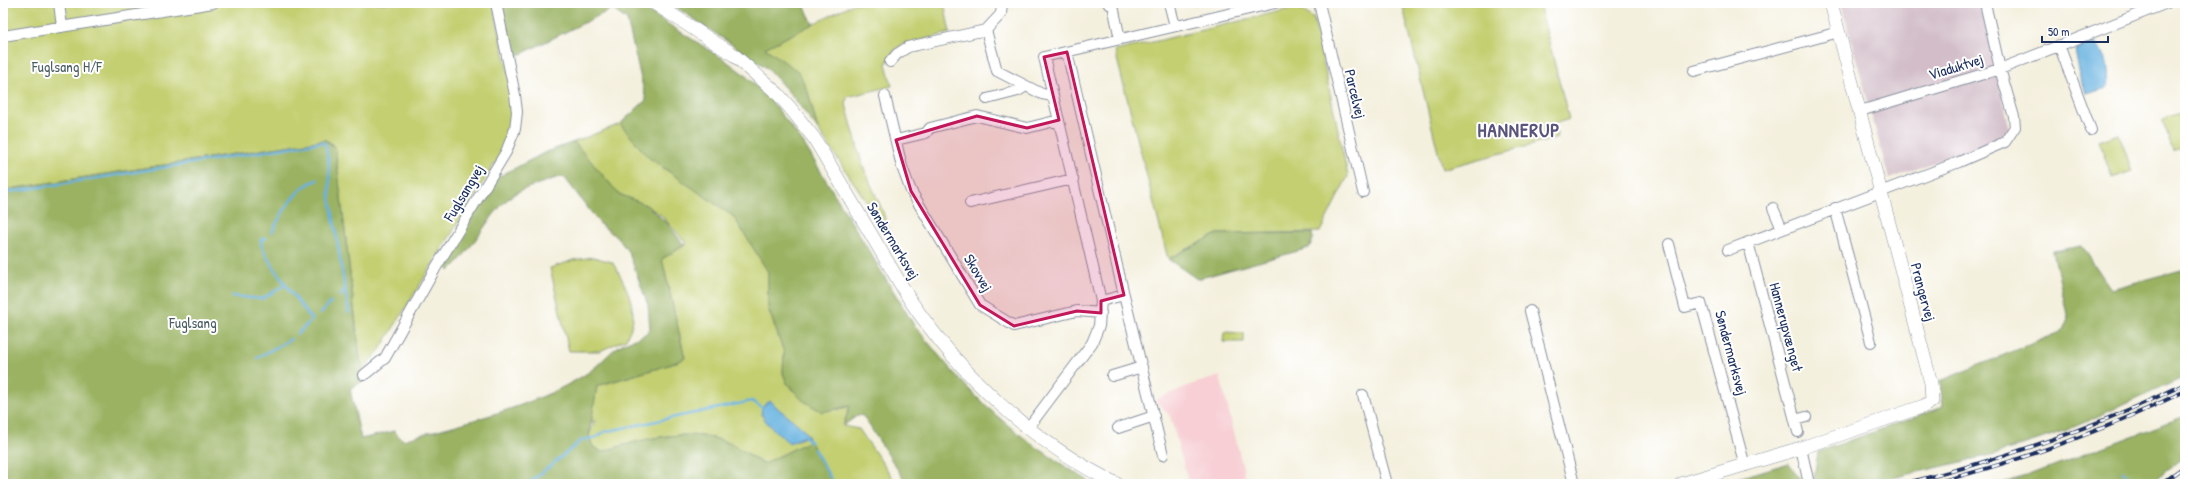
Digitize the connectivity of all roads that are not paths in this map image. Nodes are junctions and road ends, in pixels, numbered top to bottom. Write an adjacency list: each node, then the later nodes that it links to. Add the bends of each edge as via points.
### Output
1 (59, 3): 15 (street)
2 (213, 3): 14 (street)
3 (496, 3): 50 (street, Fuglsangvej, via 515,89 515,129 506,152 434,269 385,358)
4 (654, 3): 56 (street, Søndermarksvej, via 734,55 787,104 814,138 898,281 927,325 961,366)
5 (1002, 3): 17 (street, via 1001,14)
6 (1108, 3): 20 (street, via 1112,6)
7 (1169, 3): 16 (street)
8 (1275, 3): 13 (street)
9 (1318, 3): 36 (street, Parcelvej)
10 (1831, 3): 18 (street, Prangervej)
11 (1985, 3): 24 (street)
12 (2167, 3): 21 (street, Viaduktvej)
13 (1254, 5): 16 (street)
14 (159, 7): 15 (street)
15 (62, 26): 19 (street)
16 (1175, 26): 20 (street)
17 (986, 30): 23 (street, via 908,47); 26 (street, via 997,71)
18 (1839, 32): 25 (street); 30 (street, Prangervej)
19 (3, 36)
20 (1120, 39): 22 (street)
21 (2060, 45): 24 (street, Viaduktvej); 32 (street)
22 (1067, 52): 28 (street, via 1044,57); 44 (street)
23 (890, 62)
24 (2000, 69): 30 (street, Viaduktvej); 35 (street, via 2014,122 2013,131 2005,142)
25 (1694, 71)
26 (1026, 86): 28 (street); 29 (street, via 1018,91)
27 (885, 96): 33 (street, Skovvej)
28 (1053, 96): 31 (street)
29 (987, 99)
30 (1860, 111): 35 (street, Prangervej)
31 (1059, 120): 33 (street, via 1027,128 977,116); 34 (street)
32 (2091, 130)
33 (896, 140): 47 (street, Skovvej, via 911,191 980,305 1014,326 1077,311)
34 (1073, 180): 37 (street); 45 (street)
35 (1880, 191): 39 (street); 59 (street, Prangervej, via 1931,383 1932,401 1924,406)
36 (1363, 192)
37 (970, 203)
38 (1773, 208): 40 (street)
39 (1835, 208): 40 (street); 48 (street)
40 (1782, 229): 41 (street)
41 (1748, 242): 43 (street); 55 (street, Hannerupvænget)
42 (1669, 244): 61 (street, Søndermarksvej, via 1685,307 1701,303)
43 (1728, 250)
44 (1124, 295): 45 (street); 49 (street)
45 (1102, 302): 47 (street)
46 (1530, 311): 65 (street)
47 (1101, 313): 56 (street, via 1092,343)
48 (1871, 342)
49 (1142, 367): 51 (street); 53 (street)
50 (364, 375)
51 (1112, 376)
52 (1363, 395): 64 (street)
53 (1154, 416): 57 (street); 60 (street)
54 (1806, 417): 55 (street)
55 (1795, 420): 58 (street, Hannerupvænget)
56 (1028, 428): 63 (street, Søndermarksvej, via 1087,468)
57 (1118, 428)
58 (1798, 432)
59 (1801, 448): 61 (street); 62 (street)
60 (1163, 455)
61 (1745, 466): 66 (street)
62 (1808, 481)
63 (1117, 484)
64 (1387, 484)
65 (1574, 484)
66 (1681, 484)

